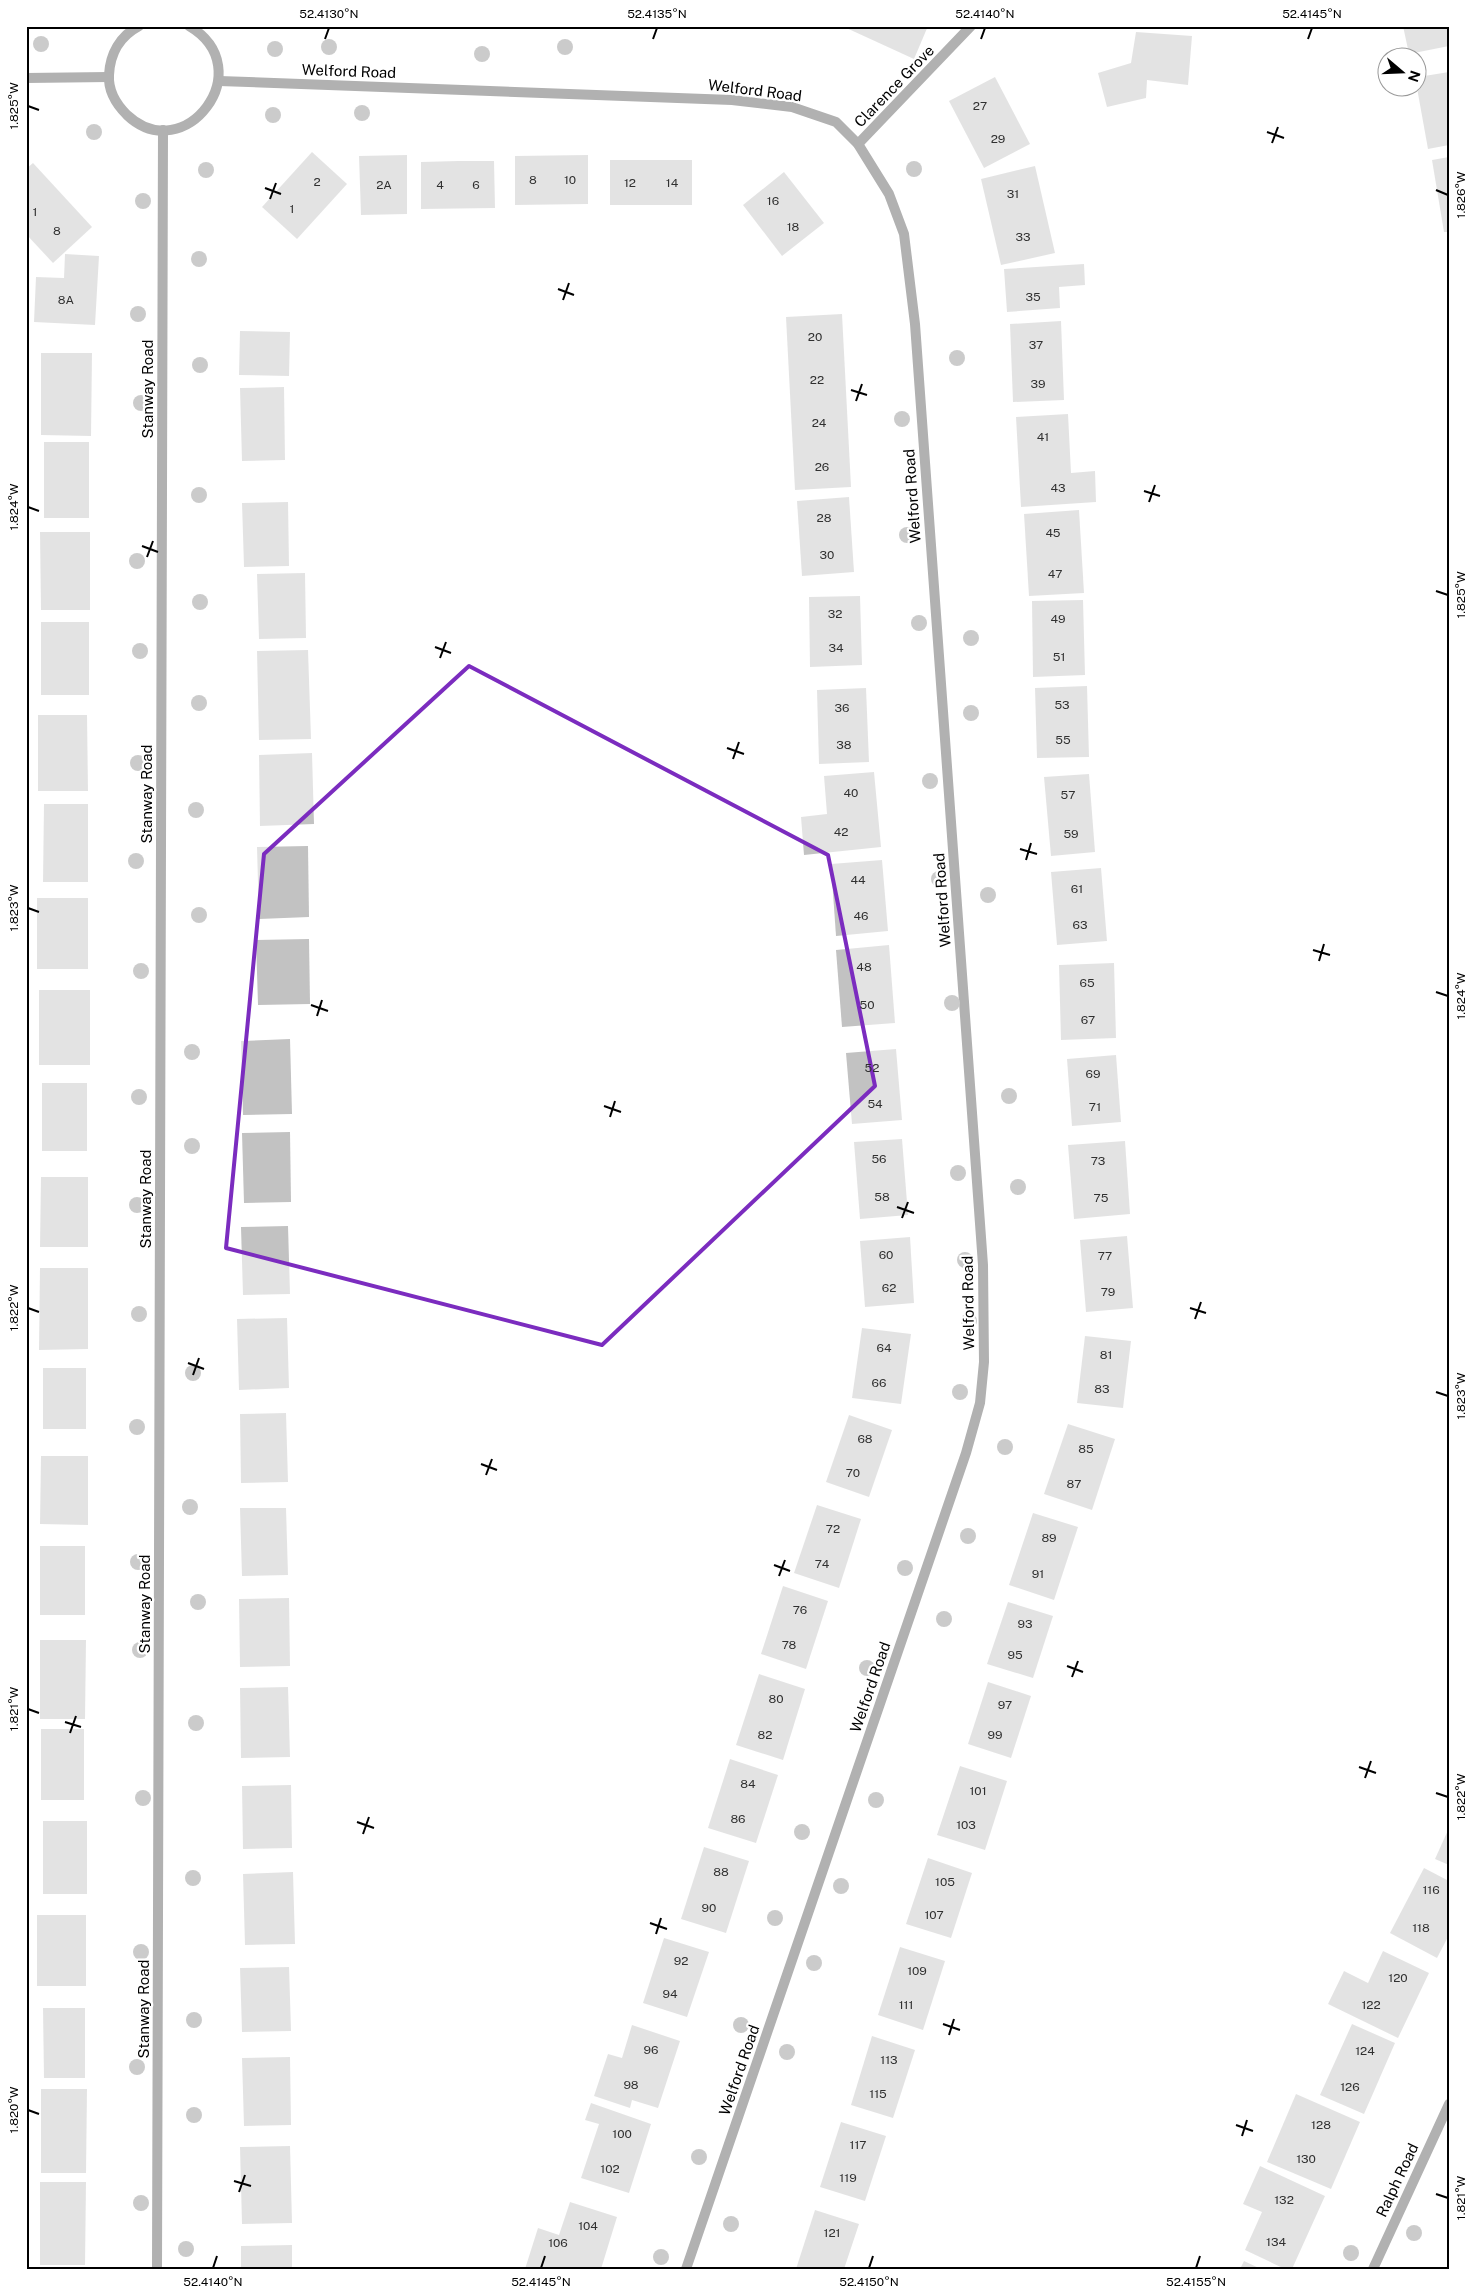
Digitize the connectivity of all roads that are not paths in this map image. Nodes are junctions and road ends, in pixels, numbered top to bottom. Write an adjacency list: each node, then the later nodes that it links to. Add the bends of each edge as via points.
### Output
1 (139, 26): 4 (street, via 118,43)
2 (189, 26): 6 (street, via 211,46 218,63)
3 (972, 26): 8 (street, Clarence Grove)
4 (109, 77): 5 (street); 7 (street, via 112,94 132,120)
5 (26, 78)
6 (218, 82): 7 (street, via 206,111 180,128); 8 (street, Welford Road, via 732,100 792,108 836,122)
7 (163, 130): 10 (street, Stanway Road)
8 (858, 144): 11 (street, Welford Road, via 889,194 904,234 915,324 982,1255 984,1362 980,1403 966,1454)
9 (1449, 2104): 12 (street, Ralph Road)
10 (157, 2269)
11 (686, 2269)
12 (1373, 2269)

